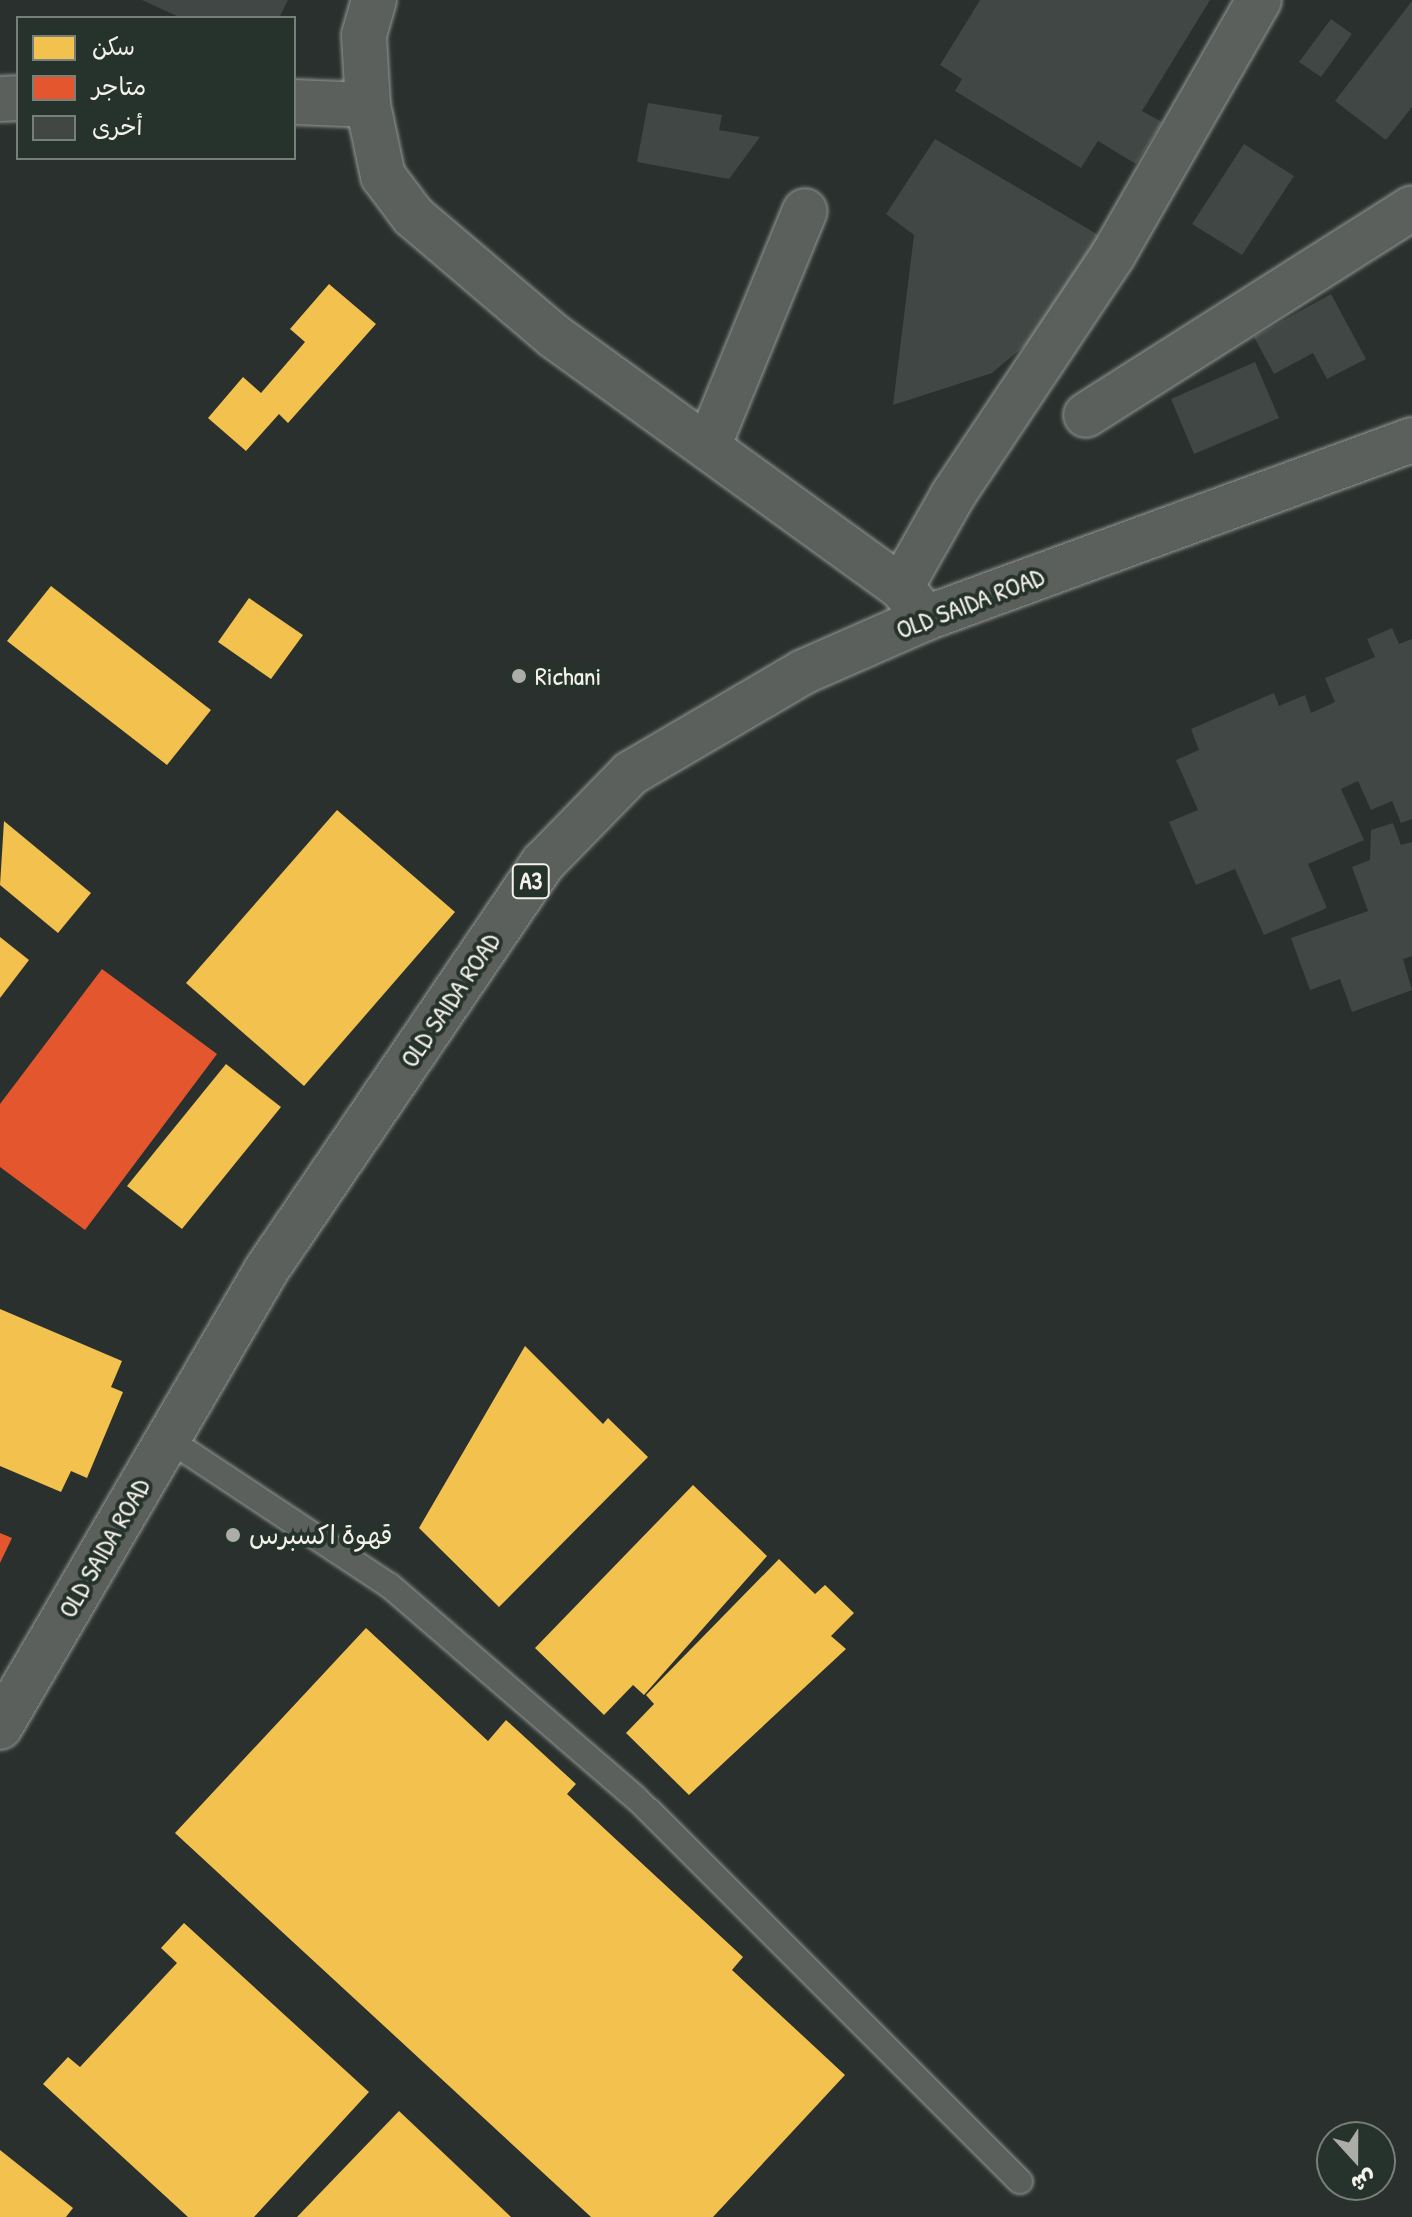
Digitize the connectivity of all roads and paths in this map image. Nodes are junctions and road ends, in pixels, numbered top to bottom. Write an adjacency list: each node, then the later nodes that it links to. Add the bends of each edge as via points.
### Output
1 (374, 0): 4 (main road, via 364,36)
2 (1259, 0): 10 (main road, via 1113,255 953,495)
3 (296, 102): 4 (main road)
4 (368, 105): 9 (main road, via 383,176 413,216 554,336)
5 (1412, 208): 7 (main road)
6 (805, 211): 9 (main road)
7 (1086, 415)
8 (1412, 440): 10 (main road, OLD SAIDA ROAD / A3)
9 (708, 447): 10 (main road)
10 (914, 602): 11 (main road, OLD SAIDA ROAD / A3, via 644,765 544,862 267,1269)
11 (168, 1439): 12 (main road, OLD SAIDA ROAD / A3); 13 (lane, via 389,1585 635,1797)
12 (0, 1727)
13 (1020, 2181)

